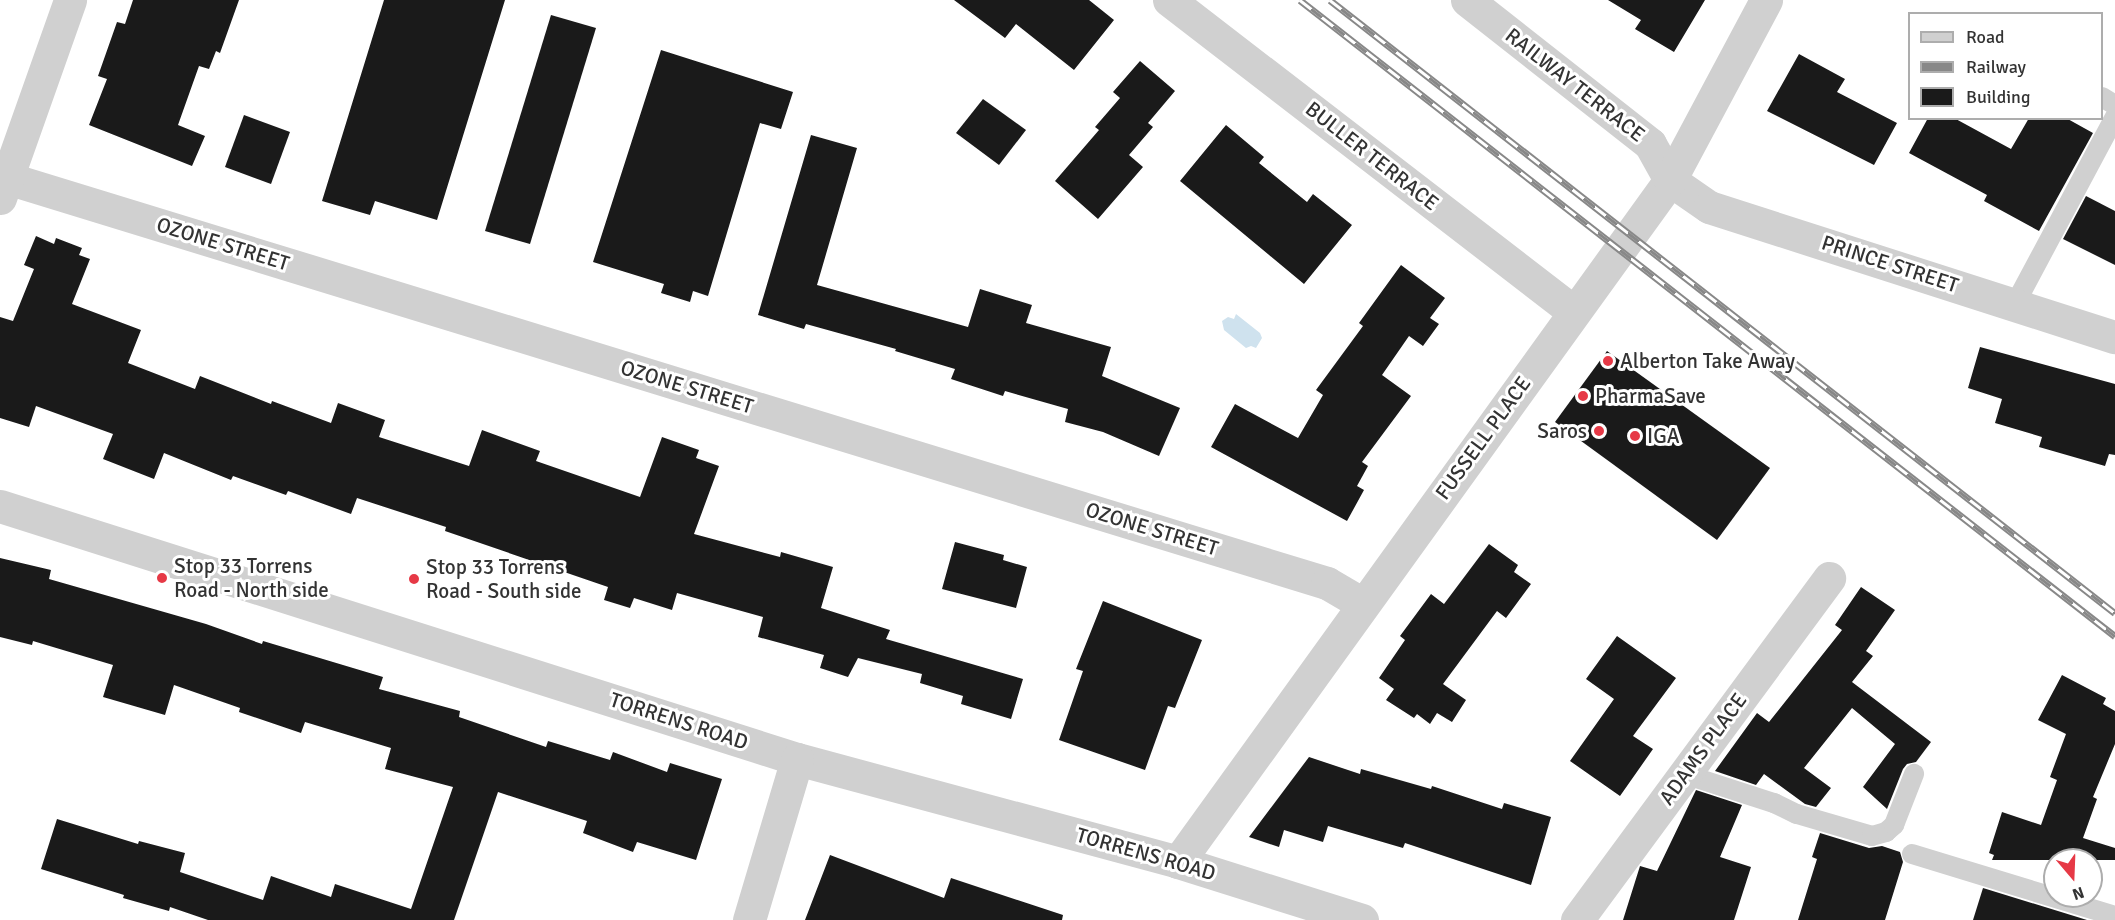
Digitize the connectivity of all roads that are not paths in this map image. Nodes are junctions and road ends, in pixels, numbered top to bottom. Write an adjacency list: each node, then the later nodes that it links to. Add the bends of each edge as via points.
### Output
1 (70, 0): 7 (street)
2 (1170, 0): 9 (street, BULLER TERRACE)
3 (1467, 0): 6 (street, RAILWAY TERRACE, via 1650,144)
4 (1766, 0): 6 (street, FUSSELL PLACE)
5 (2115, 117): 8 (lane)
6 (1670, 180): 8 (street, PRINCE STREET, via 1709,207); 9 (street, FUSSELL PLACE)
7 (4, 188): 13 (street, OZONE STREET, via 1322,581)
8 (2015, 304): 10 (street, PRINCE STREET)
9 (1574, 312): 13 (street, FUSSELL PLACE)
10 (2115, 337)
11 (0, 506): 14 (street, TORRENS ROAD)
12 (1829, 578): 15 (street, ADAMS PLACE)
13 (1364, 604): 18 (street, FUSSELL PLACE)
14 (797, 759): 18 (street, TORRENS ROAD); 20 (street)
15 (1684, 774): 16 (lane, via 1872,836 1894,825); 22 (street, ADAMS PLACE)
16 (1914, 774)
17 (1912, 854): 19 (lane)
18 (1178, 862): 21 (street, TORRENS ROAD)
19 (2115, 916)
20 (749, 920)
21 (1362, 920)
22 (1577, 920)

